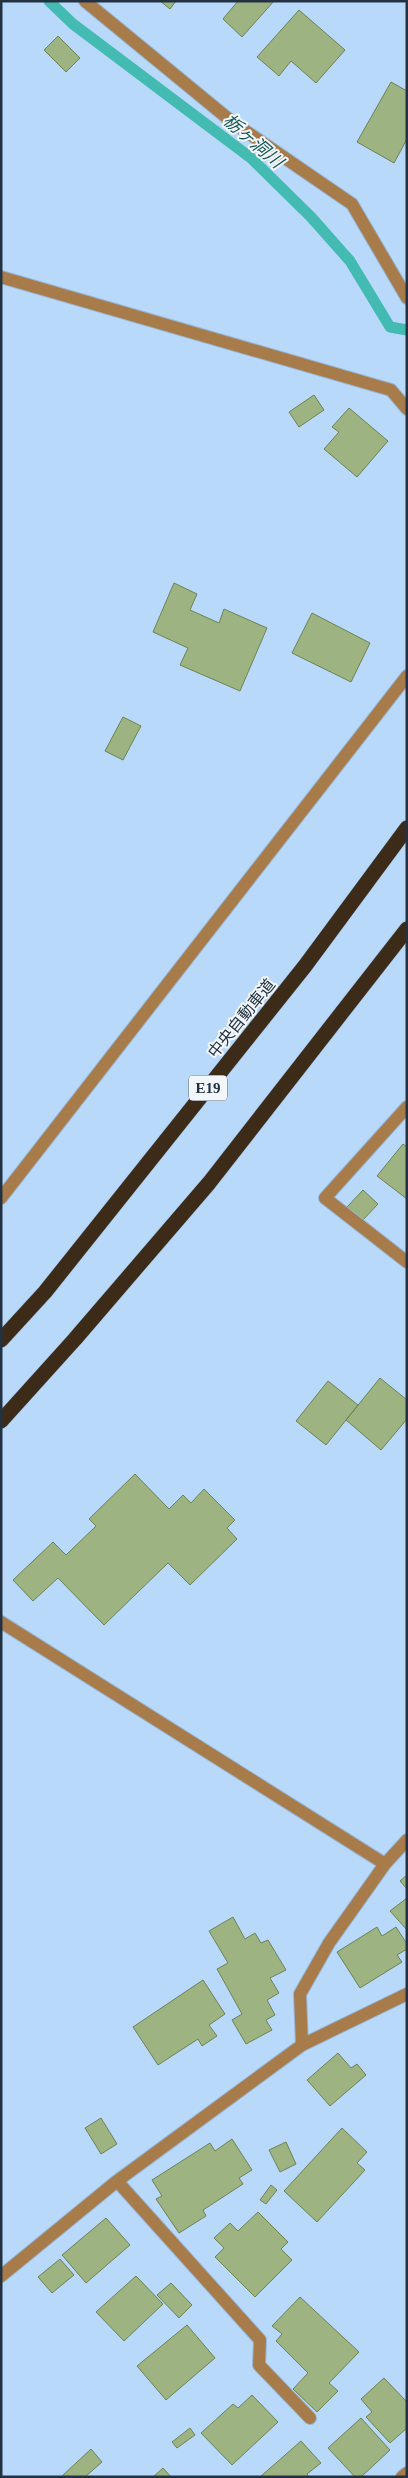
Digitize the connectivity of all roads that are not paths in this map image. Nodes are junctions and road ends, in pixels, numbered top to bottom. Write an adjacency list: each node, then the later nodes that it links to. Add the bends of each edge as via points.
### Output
1 (85, 1): 3 (street, via 231,121 352,204)
2 (1, 277): 4 (street, via 391,390)
3 (407, 298)
4 (407, 409)
5 (407, 676): 9 (street)
6 (407, 828): 11 (highway, 中央自動車道 / E19, via 299,974 45,1292)
7 (407, 929): 12 (highway, via 210,1183)
8 (407, 1107): 10 (street, via 325,1198)
9 (1, 1198)
10 (407, 1262)
11 (1, 1340)
12 (1, 1421)
13 (1, 1622): 15 (street)
14 (407, 1840): 15 (street)
15 (386, 1864): 17 (street, via 329,1943 300,1994)
16 (407, 1994): 17 (street)
17 (302, 2045): 18 (street)
18 (117, 2181): 19 (street); 20 (street, via 260,2340 259,2365)
19 (1, 2276)
20 (310, 2418)
21 (407, 2473): 22 (street)
22 (402, 2477)

